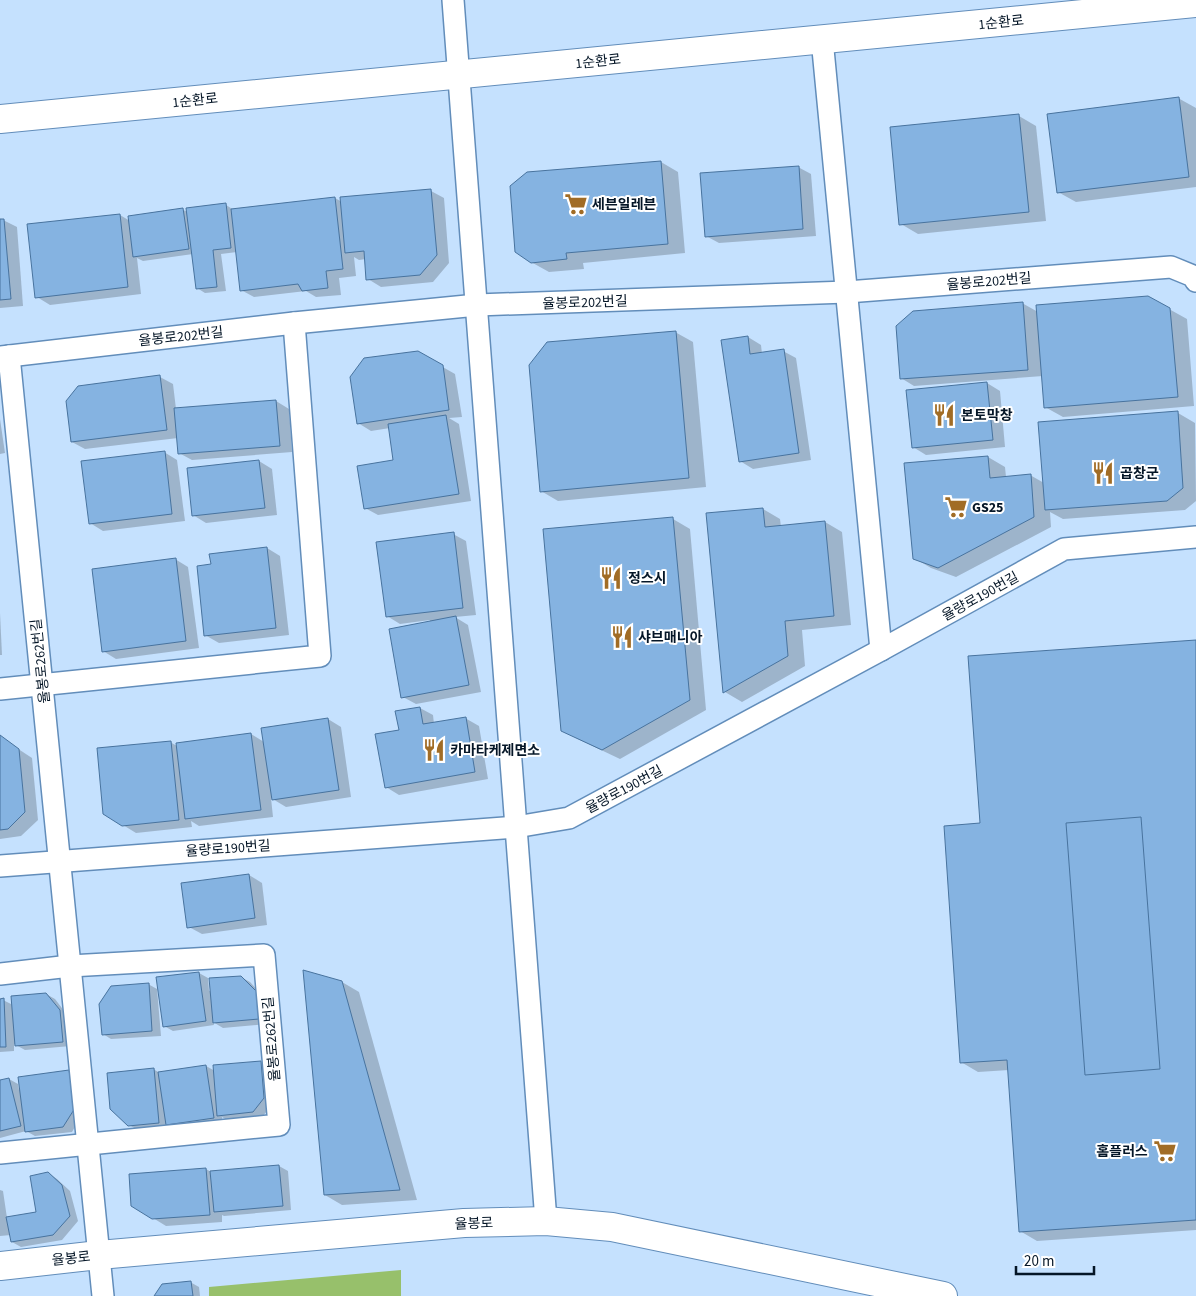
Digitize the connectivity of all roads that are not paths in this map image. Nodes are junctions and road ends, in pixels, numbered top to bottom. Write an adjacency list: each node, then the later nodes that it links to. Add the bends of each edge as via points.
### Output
1 (1196, 3): 3 (main road, 1순환로)
2 (453, 5): 4 (street)
3 (822, 39): 4 (main road, 1순환로); 7 (street)
4 (459, 74): 5 (main road, 1순환로); 8 (street)
5 (0, 119)
6 (1196, 282): 7 (street, 율봉로202번길, via 1193,276 1171,267)
7 (847, 292): 8 (street, 율봉로202번길); 12 (street)
8 (477, 305): 9 (street, 율봉로202번길); 15 (street)
9 (294, 323): 10 (street, 율봉로202번길); 13 (street, via 320,656)
10 (4, 356): 13 (street, 율봉로262번길)
11 (1196, 537): 12 (street, 율량로190번길, via 1064,550)
12 (881, 650): 15 (street, 율량로190번길, via 569,818)
13 (42, 684): 14 (street); 16 (street, 율봉로262번길)
14 (0, 689)
15 (516, 827): 16 (street, 율량로190번길); 22 (street)
16 (60, 860): 17 (street, 율량로190번길); 18 (street, 율봉로262번길)
17 (0, 866)
18 (70, 966): 19 (street, 율봉로262번길); 20 (street, 율봉로262번길); 20 (street, 율봉로262번길, via 264,955 279,1125)
19 (0, 974)
20 (88, 1143): 21 (street, 율봉로262번길); 23 (street, 율봉로262번길)
21 (0, 1153)
22 (546, 1221): 23 (main road, 율봉로, via 464,1222); 26 (main road, 율봉로, via 612,1228)
23 (99, 1255): 24 (main road, 율봉로); 25 (street, 율봉로262번길)
24 (0, 1266)
25 (103, 1296)
26 (943, 1296)

